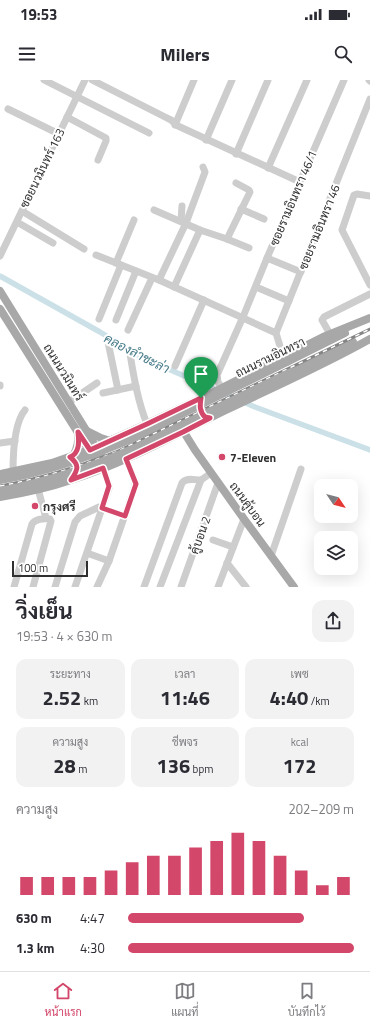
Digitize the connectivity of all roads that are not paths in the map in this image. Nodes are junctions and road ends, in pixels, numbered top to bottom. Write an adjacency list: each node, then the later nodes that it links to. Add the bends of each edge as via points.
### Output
1 (44, 80): 9 (street)
2 (84, 80): 9 (street, ซอยนวมินทร์ 163)
3 (92, 80): 13 (street)
4 (194, 80): 13 (street)
5 (232, 80): 16 (street)
6 (268, 80): 17 (street)
7 (307, 80): 20 (street)
8 (344, 80): 21 (street, ซอยรามอินทรา 46/1)
9 (77, 96): 12 (street, ซอยนวมินทร์ 163); 14 (street)
10 (370, 99): 42 (street, ซอยรามอินทรา 46)
11 (8, 109): 15 (street)
12 (67, 117): 15 (street, ซอยนวมินทร์ 163); 18 (street, via 106,138)
13 (175, 124): 16 (street)
14 (149, 133)
15 (59, 134): 27 (street, ซอยนวมินทร์ 163)
16 (206, 140): 17 (street)
17 (236, 154): 20 (street)
18 (98, 160)
19 (203, 166): 31 (street, via 205,172)
20 (268, 168): 21 (street)
21 (300, 182): 39 (street, ซอยรามอินทรา 46/1)
22 (236, 183): 25 (street, via 250,192)
23 (370, 196): 44 (street, via 354,195 342,230)
24 (182, 206): 31 (street)
25 (242, 209): 29 (street); 33 (street)
26 (154, 210): 31 (street)
27 (22, 211): 30 (street, ซอยนวมินทร์ 163); 36 (street)
28 (134, 220): 40 (street)
29 (264, 220)
30 (17, 222): 34 (street); 38 (street, ซอยนวมินทร์ 163)
31 (184, 222): 32 (street); 43 (street)
32 (200, 230): 33 (street); 46 (street)
33 (227, 239): 35 (street)
34 (54, 243)
35 (249, 248)
36 (84, 249)
37 (96, 255): 40 (street)
38 (0, 256)
39 (267, 258): 42 (street); 45 (street, ซอยรามอินทรา 46/1)
40 (118, 264): 41 (street); 54 (street)
41 (136, 271): 43 (street); 55 (street)
42 (301, 272): 50 (street, ซอยรามอินทรา 46)
43 (156, 279): 46 (street); 56 (street)
44 (370, 285)
45 (256, 286): 50 (street); 52 (street, ซอยรามอินทรา 46/1)
46 (174, 287): 49 (street)
47 (0, 291): 71 (main road, ถนนนวมินทร์)
48 (370, 294): 58 (street, via 324,317 322,320)
49 (204, 300): 52 (street); 64 (street)
50 (290, 301): 57 (street, ซอยรามอินทรา 46)
51 (0, 309): 78 (main road, ถนนนวมินทร์)
52 (243, 318): 57 (street); 67 (street, ซอยรามอินทรา 46/1, via 217,375)
53 (370, 318): 58 (main road, ถนนรามอินทรา); 63 (main road, ถนนรามอินทรา, via 326,343)
54 (98, 319)
55 (116, 320)
56 (128, 330)
57 (276, 333): 63 (street)
58 (330, 334): 63 (main road, ถนนรามอินทรา)
59 (370, 334): 97 (main road, ถนนรามอินทรา, bridge, via 112,458 34,484)
60 (370, 338): 74 (main road)
61 (108, 342): 68 (street)
62 (130, 354): 66 (street)
63 (285, 359): 67 (main road, ถนนรามอินทรา); 92 (main road, ถนนรามอินทรา, bridge, via 131,439 60,466)
64 (175, 366)
65 (97, 383): 71 (street)
66 (136, 386): 68 (street); 75 (street)
67 (221, 388): 70 (main road, ถนนรามอินทรา)
68 (118, 390): 69 (street)
69 (103, 394)
70 (205, 396): 73 (main road, ถนนรามอินทรา); 74 (main road, via 200,404 201,411 205,417)
71 (69, 402): 78 (main road, ถนนนวมินทร์)
72 (25, 410): 81 (street)
73 (172, 412): 75 (main road, ถนนรามอินทรา); 76 (main road, ถนนคู้บอน)
74 (210, 418): 79 (main road)
75 (147, 424): 77 (main road, ถนนรามอินทรา)
76 (179, 424): 77 (main road, via 175,423 149,434); 79 (main road, ถนนคู้บอน)
77 (133, 430): 80 (main road, ถนนรามอินทรา)
78 (82, 431): 82 (main road); 84 (main road, ถนนนวมินทร์); 85 (main road, via 76,452)
79 (183, 432): 86 (main road); 90 (main road, ถนนคู้บอน)
80 (121, 436): 82 (main road, ถนนรามอินทรา); 86 (main road, via 118,449)
81 (14, 441): 83 (street); 89 (street)
82 (110, 441): 84 (main road, ถนนรามอินทรา)
83 (0, 443)
84 (93, 448): 85 (main road, ถนนรามอินทรา); 87 (main road, ถนนนวมินทร์)
85 (71, 457): 89 (main road, ถนนรามอินทรา); 93 (main road, via 77,469)
86 (128, 458): 87 (main road); 100 (street, via 136,484)
87 (104, 468): 93 (main road); 99 (street, via 109,486)
88 (301, 469): 106 (street)
89 (13, 472): 91 (main road, ถนนรามอินทรา)
90 (211, 473): 94 (street); 95 (main road, ถนนคู้บอน)
91 (0, 474)
92 (0, 480)
93 (71, 480): 96 (main road)
94 (201, 480): 114 (street, via 186,479 182,483); 115 (street)
95 (218, 483): 102 (main road, ถนนคู้บอน); 116 (street, คู้บอน 2)
96 (38, 489): 98 (main road); 101 (street)
97 (0, 491)
98 (0, 497)
99 (102, 508): 100 (street); 105 (street); 111 (street, via 98,507 80,516 75,522)
100 (125, 516): 107 (street)
101 (46, 518): 109 (street, via 36,520 32,524); 110 (street, via 51,521)
102 (244, 519): 104 (street); 106 (main road, ถนนคู้บอน)
103 (213, 540): 104 (street)
104 (233, 547): 108 (street)
105 (87, 553): 107 (street); 112 (street)
106 (271, 556): 119 (main road, ถนนคู้บอน)
107 (109, 561): 113 (street)
108 (227, 563): 117 (street); 118 (street)
109 (14, 587)
110 (33, 587)
111 (56, 587)
112 (75, 587)
113 (97, 587)
114 (144, 587)
115 (160, 587)
116 (181, 587)
117 (218, 587)
118 (246, 587)
119 (294, 587)

